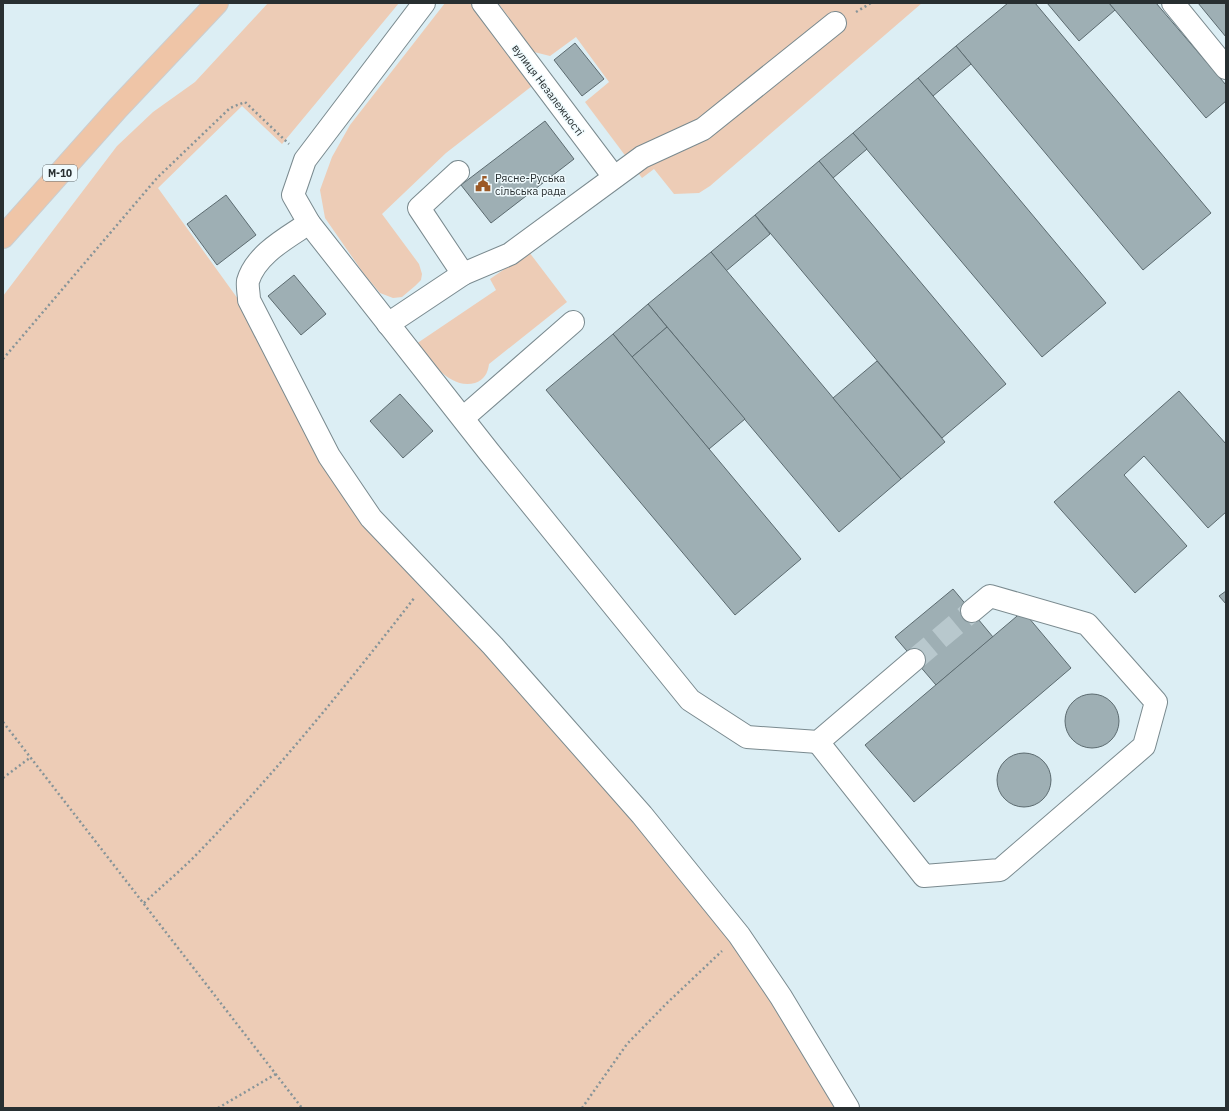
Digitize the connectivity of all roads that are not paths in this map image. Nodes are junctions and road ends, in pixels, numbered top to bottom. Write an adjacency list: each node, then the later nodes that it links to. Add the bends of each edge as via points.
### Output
1 (217, 3): 10 (main road, М-10, via 117,109)
2 (424, 3): 9 (street, via 306,160 293,195)
3 (483, 3): 8 (street, вулиця Незалежності)
4 (1173, 3): 6 (street)
5 (835, 23): 8 (street, via 703,129 642,157)
6 (1226, 68)
7 (458, 172): 11 (street, via 419,208)
8 (614, 177): 11 (street, via 510,254)
9 (309, 223): 13 (street); 18 (street, via 273,248 256,265 248,282 249,300 329,456 371,518 493,646 642,815 739,935)
10 (3, 237)
11 (463, 274): 13 (street)
12 (573, 322): 14 (street)
13 (388, 324): 14 (street)
14 (463, 418): 17 (street, via 690,700 748,737)
15 (972, 612): 17 (street, via 990,596 1087,624 1156,702 1144,746 1000,870 924,876)
16 (914, 660): 17 (street)
17 (818, 742)
18 (848, 1108)

